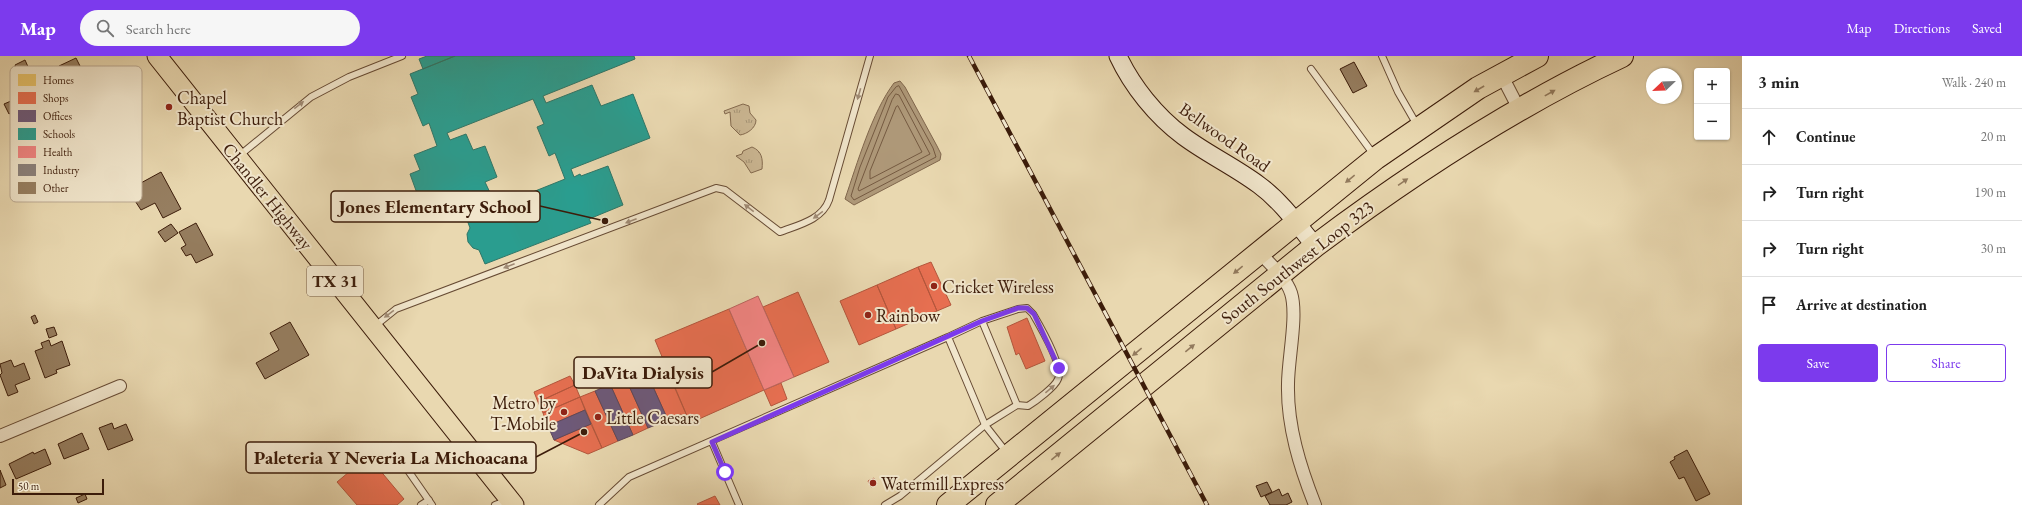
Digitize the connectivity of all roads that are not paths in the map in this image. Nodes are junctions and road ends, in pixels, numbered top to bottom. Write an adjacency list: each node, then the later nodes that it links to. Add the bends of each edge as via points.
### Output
1 (157, 56): 12 (main road, Chandler Highway / TX 31)
2 (402, 56): 12 (lane, one-way to 2, via 311,97 349,77)
3 (870, 56): 19 (lane, one-way to 19, via 827,206 816,217 780,232 725,190 716,188 396,310)
4 (1118, 56): 14 (street, Bellwood Road, via 1145,99 1165,121 1182,136 1260,186)
5 (1382, 56): 11 (lane)
6 (1537, 56): 9 (highway, South Southwest Loop 323)
7 (1622, 56): 10 (highway, South Southwest Loop 323, one-way to 7)
8 (1311, 69): 13 (lane)
9 (1502, 76): 10 (street); 11 (highway, South Southwest Loop 323, one-way to 11, via 1478,88)
10 (1519, 109): 15 (highway, South Southwest Loop 323, one-way to 10, via 1408,178)
11 (1418, 128): 13 (highway, South Southwest Loop 323)
12 (237, 157): 19 (main road, Chandler Highway / TX 31)
13 (1376, 158): 14 (highway, South Southwest Loop 323, one-way to 14)
14 (1296, 223): 15 (street, Bellwood Road); 16 (highway, South Southwest Loop 323)
15 (1315, 246): 17 (highway, South Southwest Loop 323)
16 (1260, 252): 17 (street); 27 (highway, South Southwest Loop 323, one-way to 27)
17 (1279, 275): 35 (highway, South Southwest Loop 323, one-way to 17); 36 (street, via 1289,288 1293,304 1288,386 1291,423 1300,464)
18 (982, 321): 20 (lane); 22 (lane); 22 (lane, one-way to 18, via 1028,406 1055,384 1060,376 1057,362 1034,314 1027,308 1018,308)
19 (373, 328): 29 (main road, Chandler Highway / TX 31)
20 (948, 337): 23 (lane); 25 (lane)
21 (120, 386): 24 (street)
22 (1017, 404): 23 (lane)
23 (985, 425): 27 (lane); 33 (lane, via 900,496)
24 (0, 436)
25 (712, 442): 31 (lane, via 629,477); 32 (lane)
26 (390, 446): 28 (lane)
27 (1009, 456): 34 (highway, South Southwest Loop 323)
28 (430, 503): 30 (lane)
29 (506, 503)
30 (421, 505)
31 (599, 505)
32 (739, 505)
33 (885, 505)
34 (948, 505)
35 (997, 505)
36 (1315, 505)

